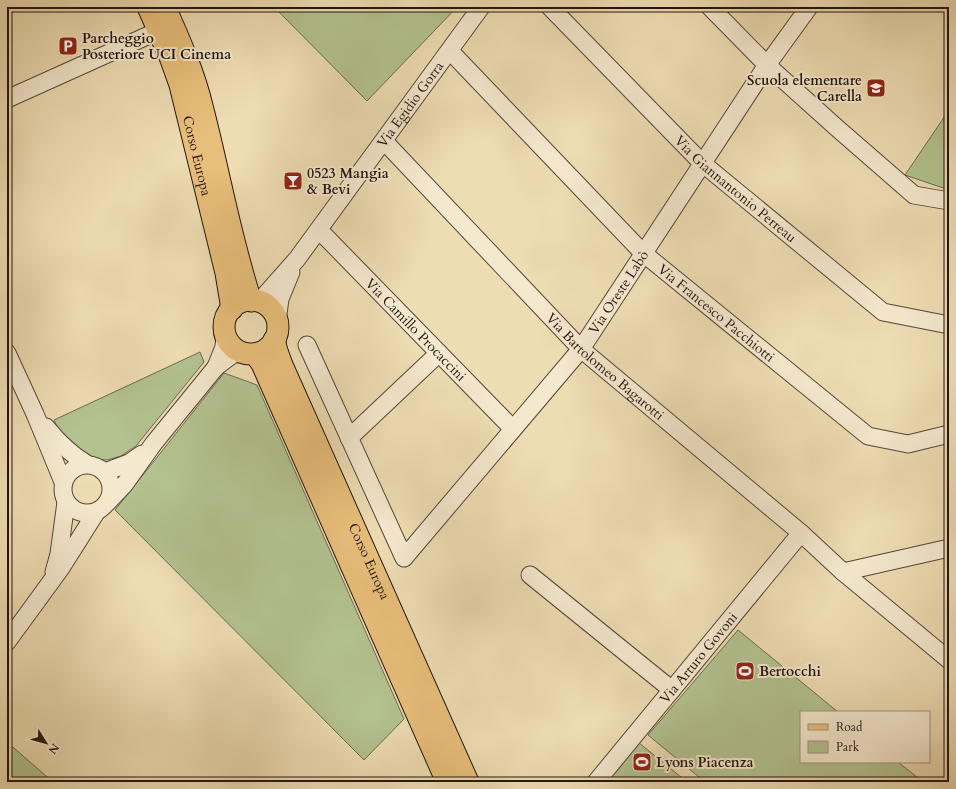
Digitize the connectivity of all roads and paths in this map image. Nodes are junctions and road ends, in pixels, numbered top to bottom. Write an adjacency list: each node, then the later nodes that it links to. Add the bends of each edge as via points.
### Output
1 (148, 7): 7 (main road, Corso Europa)
2 (165, 7): 17 (main road, Corso Europa, via 202,105 240,270)
3 (481, 7): 8 (street, Via Egidio Gorra)
4 (550, 7): 12 (street, Via Giannantonio Perreau)
5 (710, 7): 9 (street)
6 (809, 7): 9 (street, Via Oreste Labò)
7 (158, 31): 10 (street); 18 (main road, Corso Europa, via 180,85)
8 (450, 51): 11 (street, Via Egidio Gorra); 15 (street, Via Francesco Pacchiotti)
9 (767, 65): 12 (street, Via Oreste Labò); 13 (street, via 914,195)
10 (7, 99)
11 (384, 141): 14 (street, Via Egidio Gorra); 23 (street, Via Bartolomeo Bagarotti)
12 (702, 163): 15 (street, Via Oreste Labò); 19 (street, Via Giannantonio Perreau, via 883,312)
13 (949, 201)
14 (319, 230): 16 (street, Via Egidio Gorra); 26 (street, Via Camillo Procaccini)
15 (643, 253): 23 (street, Via Oreste Labò); 30 (street, Via Francesco Pacchiotti, via 868,436 908,444)
16 (297, 259): 17 (street, Via Egidio Gorra); 20 (street, Via Egidio Gorra, via 280,300)
17 (255, 301): 18 (main road, via 244,302); 20 (main road, Corso Europa, via 270,309)
18 (232, 309): 21 (main road, via 225,321)
19 (949, 323)
20 (276, 331): 25 (main road, via 269,346 263,351); 46 (main road, Corso Europa, via 277,350 286,373)
21 (225, 336): 25 (main road, Corso Europa, via 231,345); 27 (street)
22 (307, 344): 31 (street)
23 (581, 349): 29 (street, Via Oreste Labò); 38 (street, Via Bartolomeo Bagarotti)
24 (7, 353): 28 (street)
25 (247, 353): 27 (street, via 232,355); 47 (main road, Corso Europa, via 262,364)
26 (439, 354): 29 (street, Via Camillo Procaccini); 31 (street)
27 (216, 367): 32 (street)
28 (35, 414): 33 (street, via 61,445); 35 (street)
29 (513, 429): 31 (street, Via Oreste Labò, via 404,558)
30 (949, 434)
31 (349, 438)
32 (154, 443): 34 (street, via 129,463); 37 (street, via 124,485)
33 (87, 464): 34 (street); 35 (street, via 72,469)
34 (105, 472): 37 (street, via 109,479 111,495)
35 (63, 482): 36 (street, via 62,489)
36 (66, 502): 37 (street, via 83,513); 42 (street, via 58,554)
37 (102, 506): 42 (street)
38 (801, 533): 40 (street, Via Bartolomeo Bagarotti); 45 (street, Via Arturo Govoni)
39 (949, 548): 40 (street)
40 (843, 572): 44 (street)
41 (530, 575): 45 (street)
42 (46, 590): 43 (street)
43 (7, 642)
44 (949, 660)
45 (672, 690): 49 (street, Via Arturo Govoni)
46 (464, 773): 48 (street)
47 (447, 782)
48 (477, 782)
49 (596, 782)

